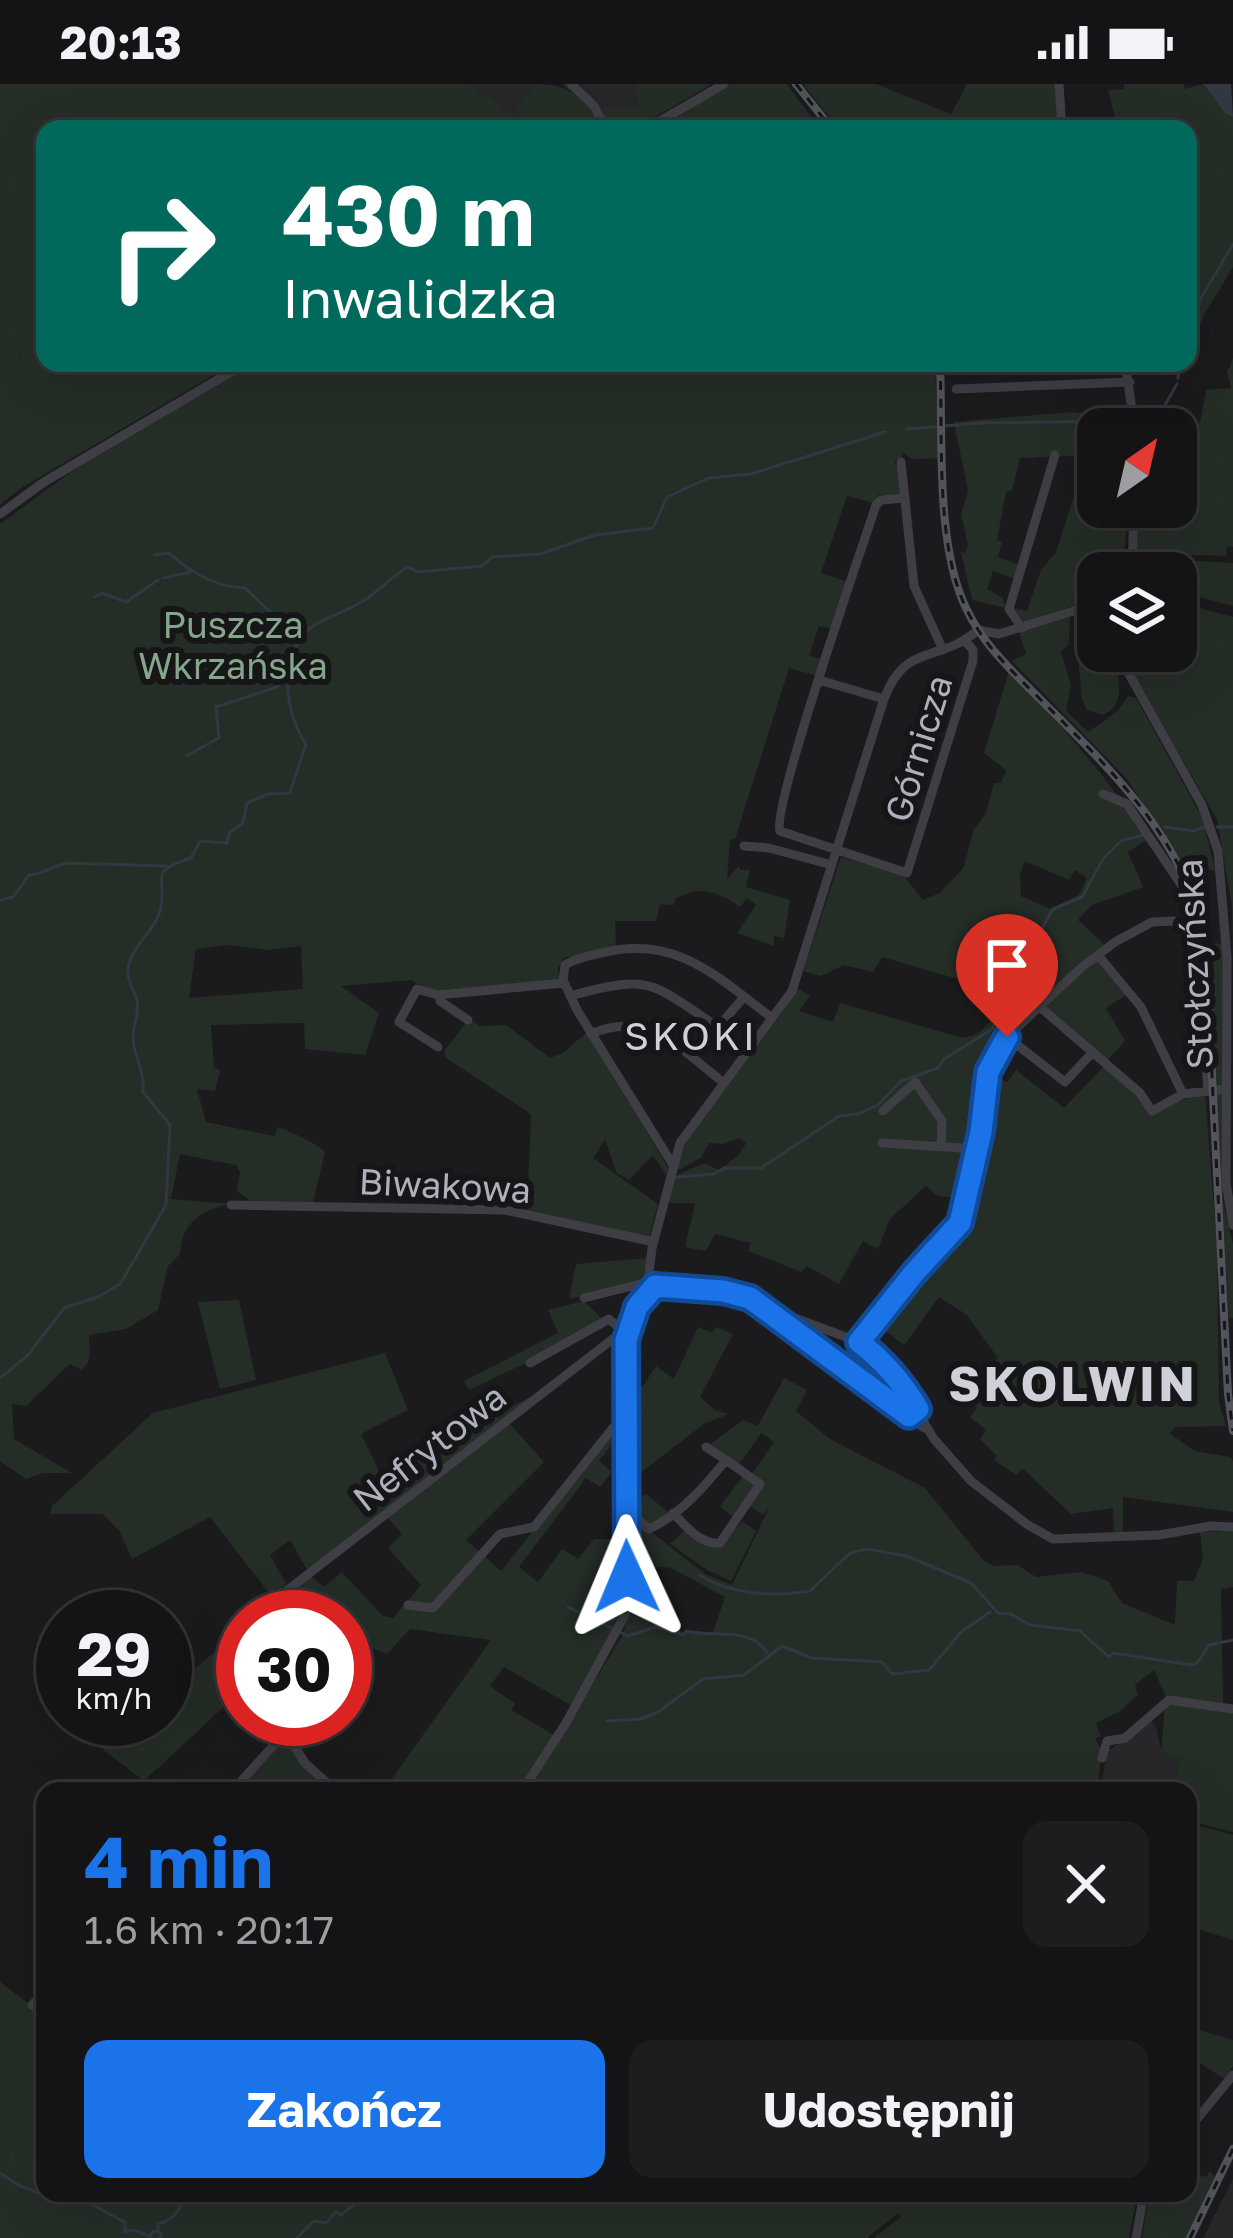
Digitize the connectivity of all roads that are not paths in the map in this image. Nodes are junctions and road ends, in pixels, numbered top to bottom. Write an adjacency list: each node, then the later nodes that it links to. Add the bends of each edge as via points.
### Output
1 (571, 84): 4 (street)
2 (724, 84): 5 (street)
3 (1059, 84): 6 (street)
4 (601, 120)
5 (662, 120)
6 (1061, 120)
7 (231, 372): 15 (street)
8 (1127, 372): 9 (street)
9 (1130, 382): 10 (street); 11 (street)
10 (956, 389)
11 (1133, 408)
12 (1055, 455): 17 (street, via 1009,609)
13 (901, 462): 14 (street)
14 (905, 498): 19 (street, via 916,590); 21 (street, via 877,503)
15 (0, 514)
16 (1077, 610): 17 (street)
17 (1022, 628): 18 (street, via 980,630)
18 (966, 642): 19 (street); 25 (street, Górnicza, via 974,661 907,873)
19 (944, 650): 22 (street, via 902,666)
20 (1129, 672): 41 (street, Stołczyńska, via 1215,838 1226,924)
21 (819, 680): 22 (street); 25 (street, via 777,827)
22 (884, 699): 25 (street)
23 (1103, 794): 27 (street, via 1127,804 1184,886)
24 (744, 846): 26 (street)
25 (837, 851): 26 (street)
26 (832, 865): 34 (street, via 793,989)
27 (1189, 925): 28 (street, via 1152,922); 42 (street, via 1198,946)
28 (1098, 955): 33 (street); 43 (street, via 1141,1007)
29 (565, 983): 30 (street); 31 (street); 32 (street, via 565,965 576,959 658,949 688,958)
30 (441, 994): 35 (street); 38 (street, via 417,989 399,1022)
31 (570, 996): 32 (street, via 648,983 718,1027); 36 (street)
32 (744, 997): 34 (street)
33 (1040, 1007): 37 (street); 39 (street)
34 (772, 1018): 40 (street)
35 (468, 1020)
36 (592, 1034): 40 (street, via 619,1025 648,1028); 48 (street)
37 (1007, 1037): 39 (street, via 1065,1082); 47 (street, via 988,1072)
38 (438, 1047)
39 (1091, 1054): 43 (street, via 1152,1111)
40 (724, 1083): 48 (street, via 681,1140)
41 (1226, 1089): 42 (street); 50 (street, Stołczyńska)
42 (1208, 1091): 43 (street)
43 (1183, 1094)
44 (883, 1112): 46 (street, via 915,1082 942,1121)
45 (882, 1143): 46 (street)
46 (940, 1146): 47 (street)
47 (978, 1149): 58 (street, via 960,1223)
48 (674, 1165): 51 (street)
49 (231, 1205): 51 (street, Biwakowa, via 506,1210)
50 (1233, 1225)
51 (654, 1242): 52 (street)
52 (651, 1284): 53 (street); 54 (street, via 723,1291); 56 (street)
53 (584, 1298)
54 (774, 1311): 55 (street); 57 (street)
55 (814, 1324): 57 (street); 58 (street)
56 (626, 1329): 59 (street, via 609,1319); 61 (street); 67 (street, Nefrytowa)
57 (807, 1340): 60 (street)
58 (859, 1342): 60 (street, via 891,1371)
59 (530, 1363)
60 (913, 1412): 66 (street, via 971,1481 1053,1539)
61 (624, 1414): 64 (street); 68 (street, via 534,1527 500,1534 433,1608)
62 (706, 1447): 63 (street)
63 (726, 1460): 65 (street); 65 (street, via 760,1484 720,1543 700,1538)
64 (626, 1510): 65 (street, via 649,1529); 75 (street, via 625,1616)
65 (673, 1513)
66 (1233, 1526)
67 (291, 1590)
68 (408, 1605)
69 (1233, 1709): 72 (street, via 1168,1700 1125,1738 1108,1741)
70 (273, 1746): 73 (street)
71 (294, 1746): 74 (street)
72 (1102, 1758)
73 (240, 1782)
74 (326, 1782)
75 (528, 1782)
76 (36, 2001): 77 (street)
77 (32, 2005)
78 (1233, 2075): 79 (street)
79 (1197, 2119)
80 (1142, 2202): 81 (street)
81 (1136, 2238)

